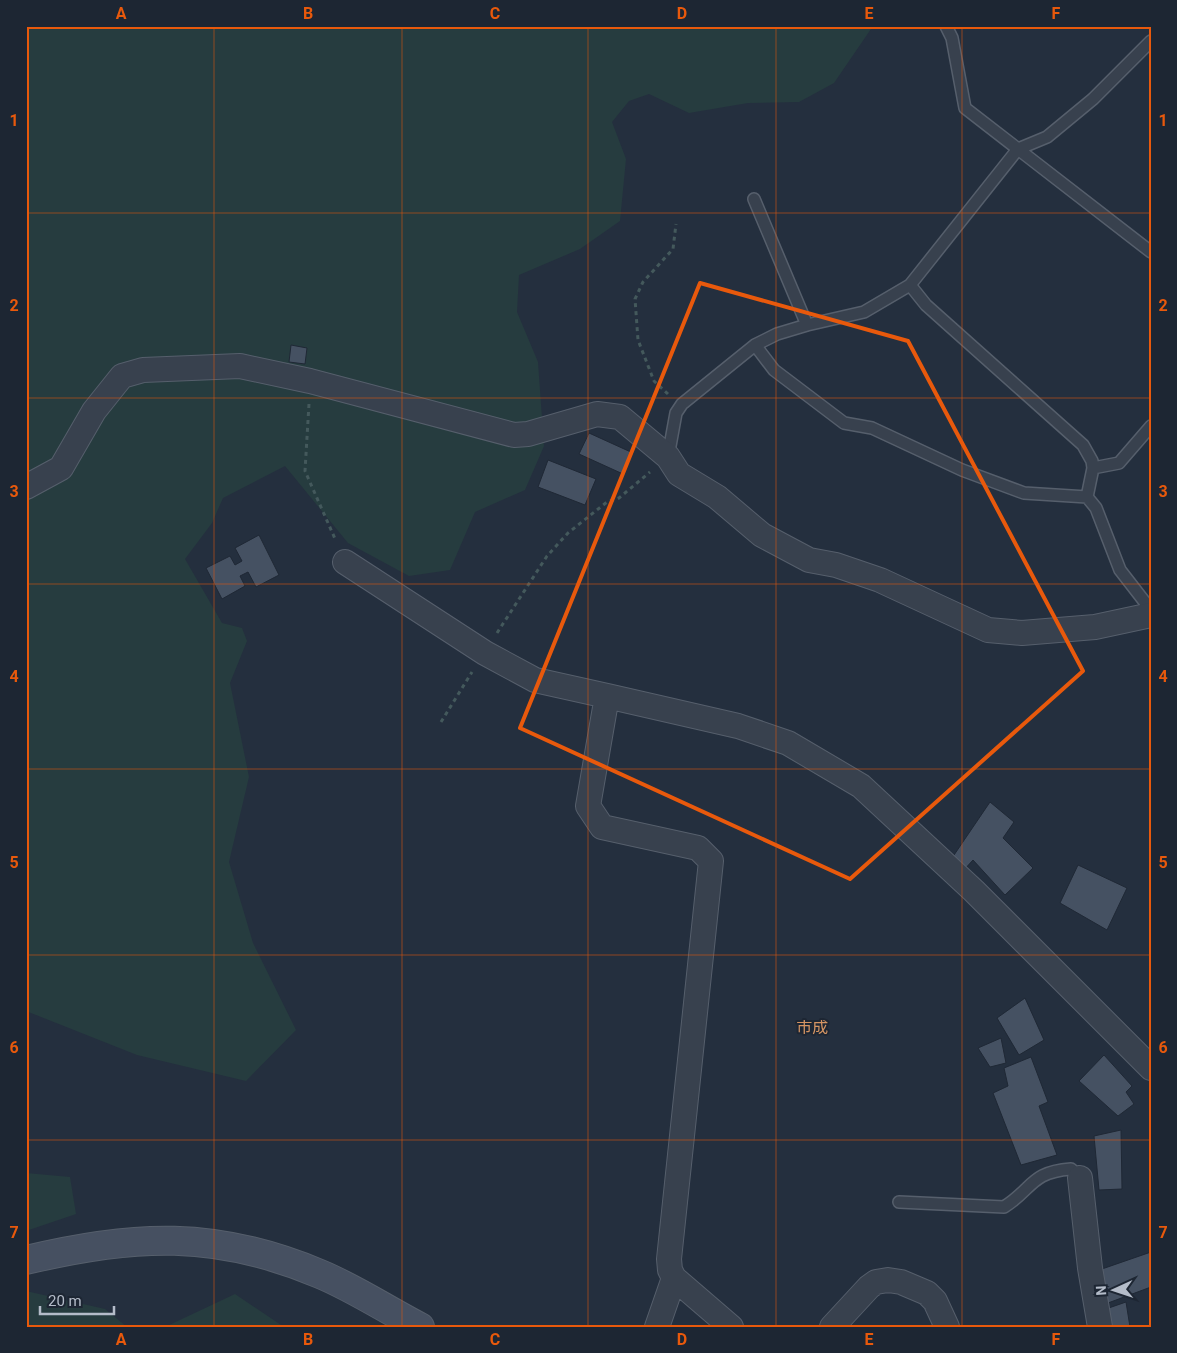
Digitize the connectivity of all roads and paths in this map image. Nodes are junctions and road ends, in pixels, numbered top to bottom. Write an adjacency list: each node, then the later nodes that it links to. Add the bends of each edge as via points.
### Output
1 (946, 26): 3 (lane, via 952,38 965,108)
2 (1151, 41): 3 (lane, via 1093,99 1047,137)
3 (1018, 149): 6 (lane); 7 (lane)
4 (754, 199): 8 (lane)
5 (676, 224): 11 (path, via 673,249 644,282 636,299 638,340 654,381)
6 (1151, 252)
7 (910, 285): 8 (lane, via 864,312); 14 (lane, via 926,305 1083,445)
8 (807, 325): 9 (lane)
9 (755, 345): 11 (lane); 16 (lane, via 774,370 844,423 872,428 962,470 1024,493)
10 (310, 381): 13 (street, via 514,435 597,414 620,417); 15 (street, via 240,366 144,370 122,376 94,411 61,468); 17 (path, via 305,471)
11 (682, 404): 13 (lane)
12 (1151, 426): 14 (lane, via 1119,463)
13 (660, 463): 19 (street, via 717,497 762,535 808,560 836,565 880,580 988,630 1022,633 1095,627); 20 (path, via 620,498 608,502 568,533 547,556)
14 (1093, 468): 16 (lane)
15 (26, 487)
16 (1087, 497): 18 (lane, via 1096,508 1120,570)
17 (345, 562): 20 (street)
18 (1151, 610)
19 (1151, 614)
20 (485, 653): 21 (street, via 535,680); 22 (path)
21 (607, 696): 23 (street, via 738,726 788,743 861,786 974,891); 27 (street, via 588,806 602,827 698,848 711,861 669,1259)
22 (441, 722)
23 (1151, 1068)
24 (1080, 1178): 25 (lane, via 1071,1169 1042,1175 1004,1207); 33 (street)
25 (900, 1202)
26 (26, 1260): 28 (street, via 120,1242 203,1241 241,1247 321,1274)
27 (674, 1278): 29 (street); 30 (street)
28 (420, 1327)
29 (657, 1327)
30 (731, 1327)
31 (832, 1327): 32 (street, via 868,1287 888,1280 927,1293 935,1301)
32 (947, 1327)
33 (1100, 1327)

